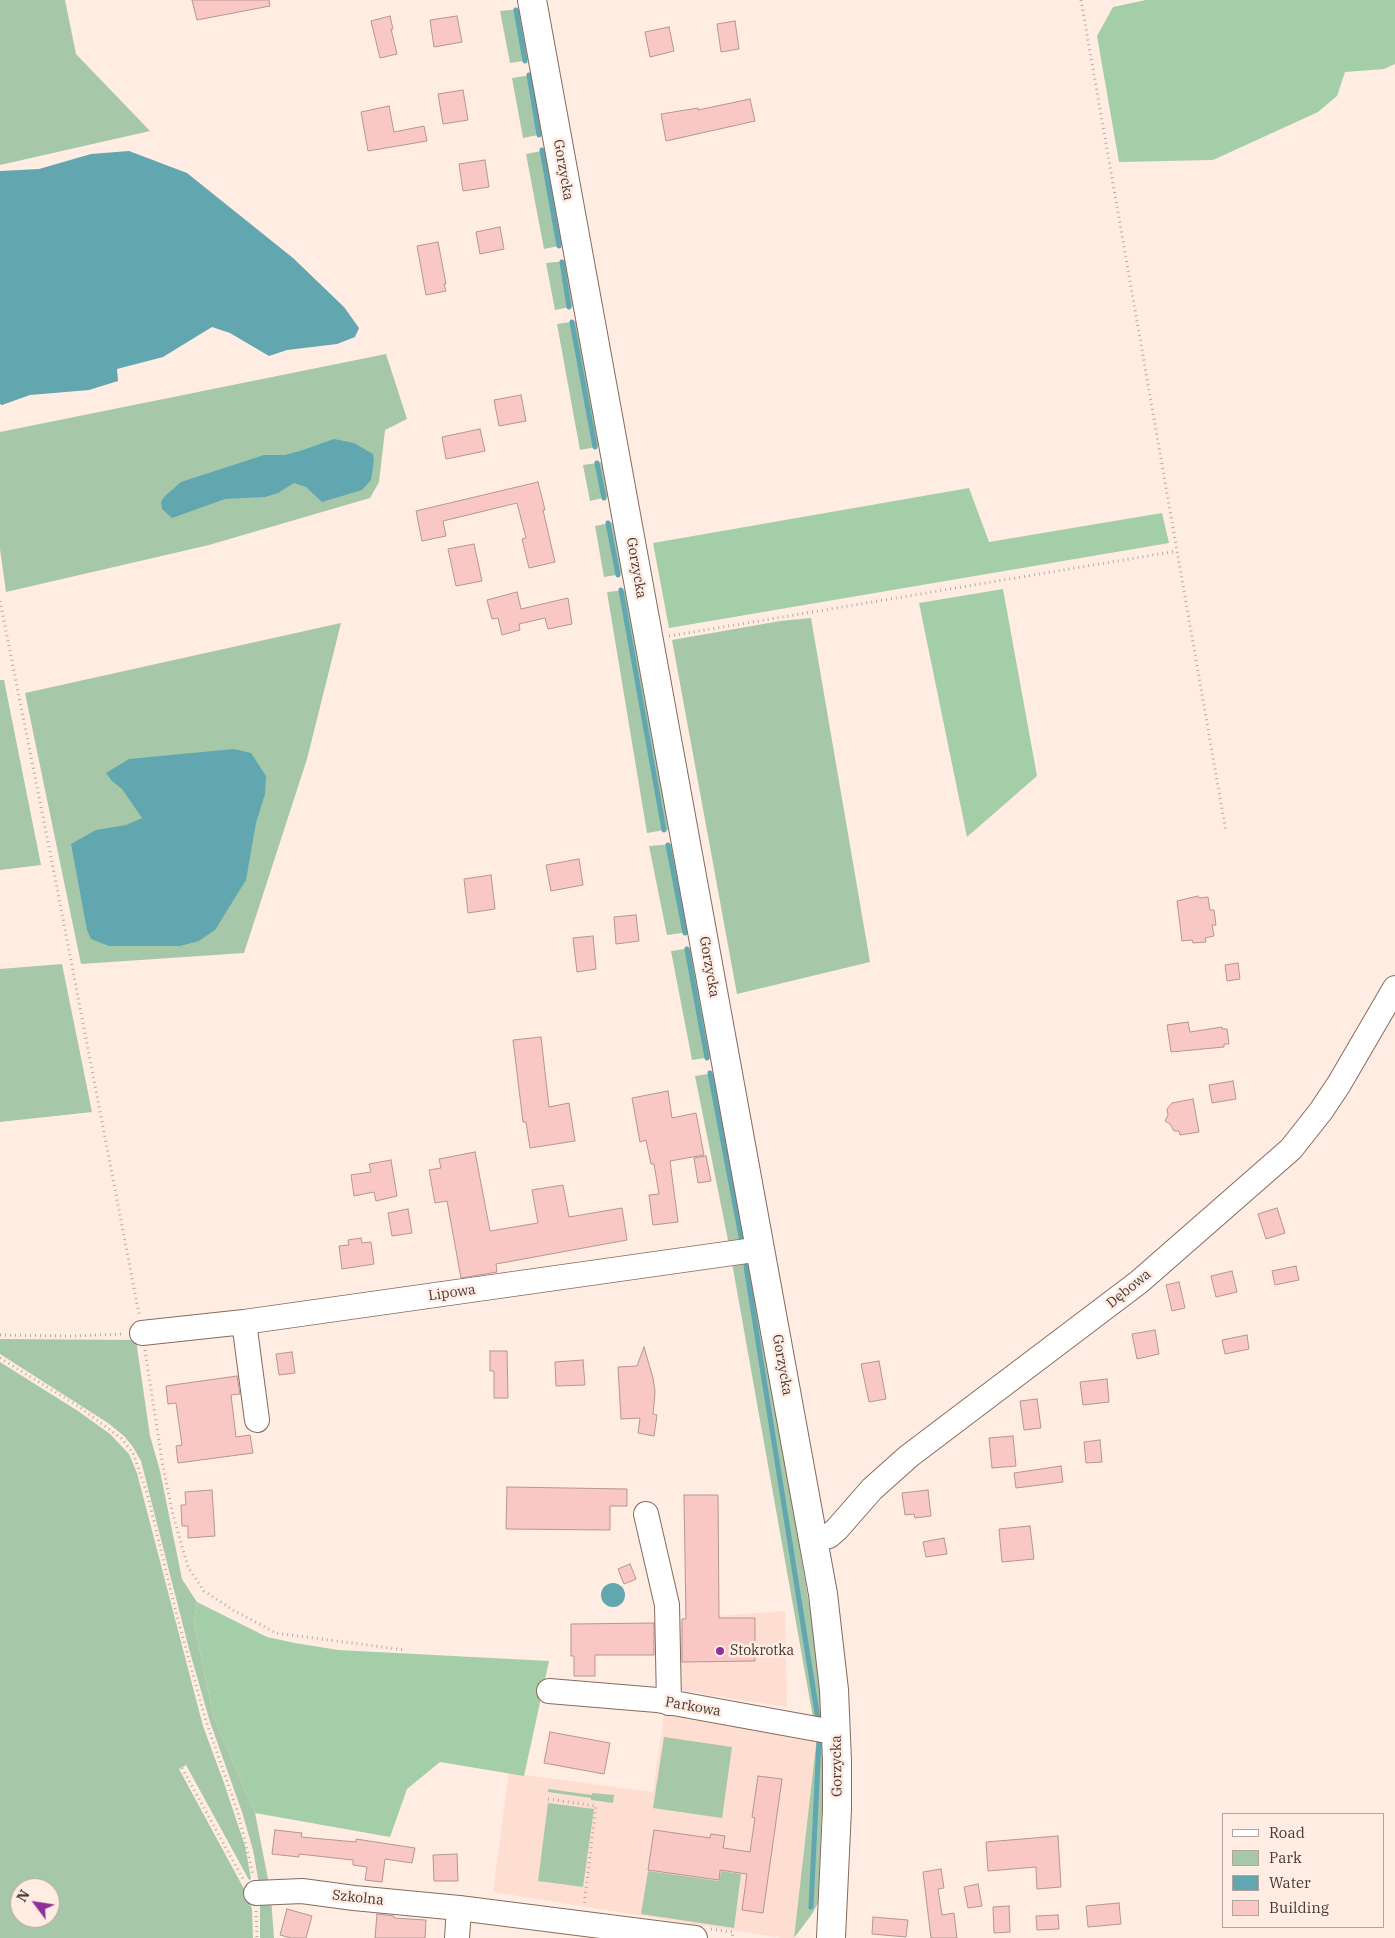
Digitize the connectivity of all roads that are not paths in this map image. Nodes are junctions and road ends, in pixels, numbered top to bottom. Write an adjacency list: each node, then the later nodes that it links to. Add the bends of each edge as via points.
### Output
1 (532, 0): 3 (main road, Gorzycka)
2 (1395, 988): 8 (street, Dębowa, via 1339,1084 1290,1149 1139,1282 909,1456 872,1489 837,1529 829,1536)
3 (761, 1250): 4 (street, Lipowa); 8 (main road, Gorzycka)
4 (244, 1322): 5 (street, Lipowa); 6 (street)
5 (142, 1333)
6 (256, 1420)
7 (646, 1514): 10 (street, via 667,1605)
8 (814, 1540): 11 (main road, Gorzycka, via 828,1636)
9 (549, 1691): 10 (street, Parkowa)
10 (669, 1703): 11 (street, Parkowa)
11 (836, 1730): 17 (main road, Gorzycka, via 837,1809)
12 (256, 1892): 13 (street, Szkolna, via 302,1891)
13 (459, 1908): 14 (street, Szkolna); 15 (street)
14 (581, 1924): 16 (street, Szkolna)
15 (457, 1938)
16 (695, 1938)
17 (831, 1938)

